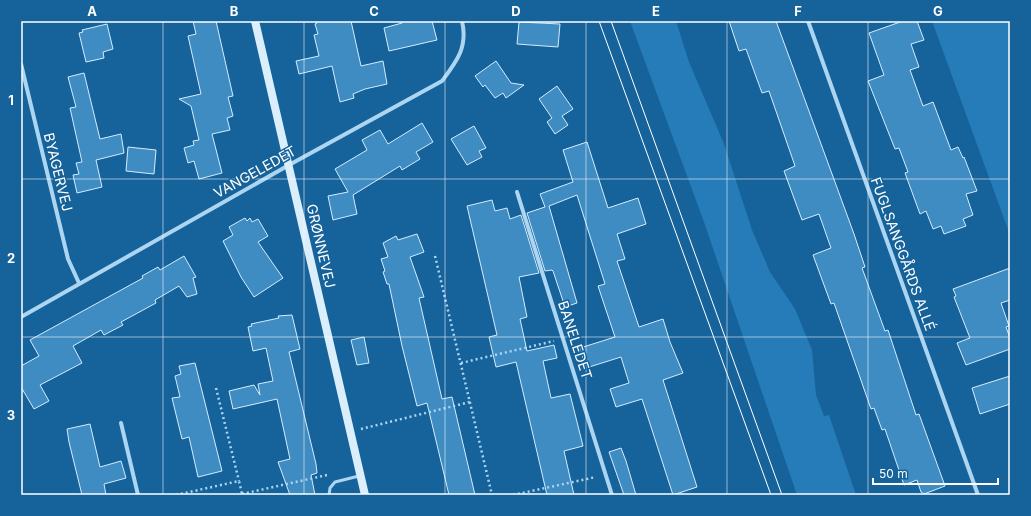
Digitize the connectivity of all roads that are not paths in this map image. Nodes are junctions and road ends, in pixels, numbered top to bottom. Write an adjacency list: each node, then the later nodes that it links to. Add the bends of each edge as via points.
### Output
1 (256, 21): 5 (street, GRØNNEVEJ)
2 (462, 21): 5 (street, VANGELEDET, via 465,35 458,60 442,81)
3 (808, 21): 15 (street, FUGLSANGGÅRDS ALLÉ)
4 (21, 64): 7 (street, BYAGERVEJ, via 68,259)
5 (289, 165): 7 (street, VANGELEDET); 10 (street, GRØNNEVEJ)
6 (517, 192): 14 (street, BANELEDET)
7 (79, 283): 8 (street, VANGELEDET)
8 (21, 317)
9 (121, 423): 11 (street)
10 (361, 476): 12 (lane, via 335,482 330,488); 13 (street, GRØNNEVEJ)
11 (138, 495)
12 (329, 495)
13 (366, 495)
14 (612, 495)
15 (978, 495)

